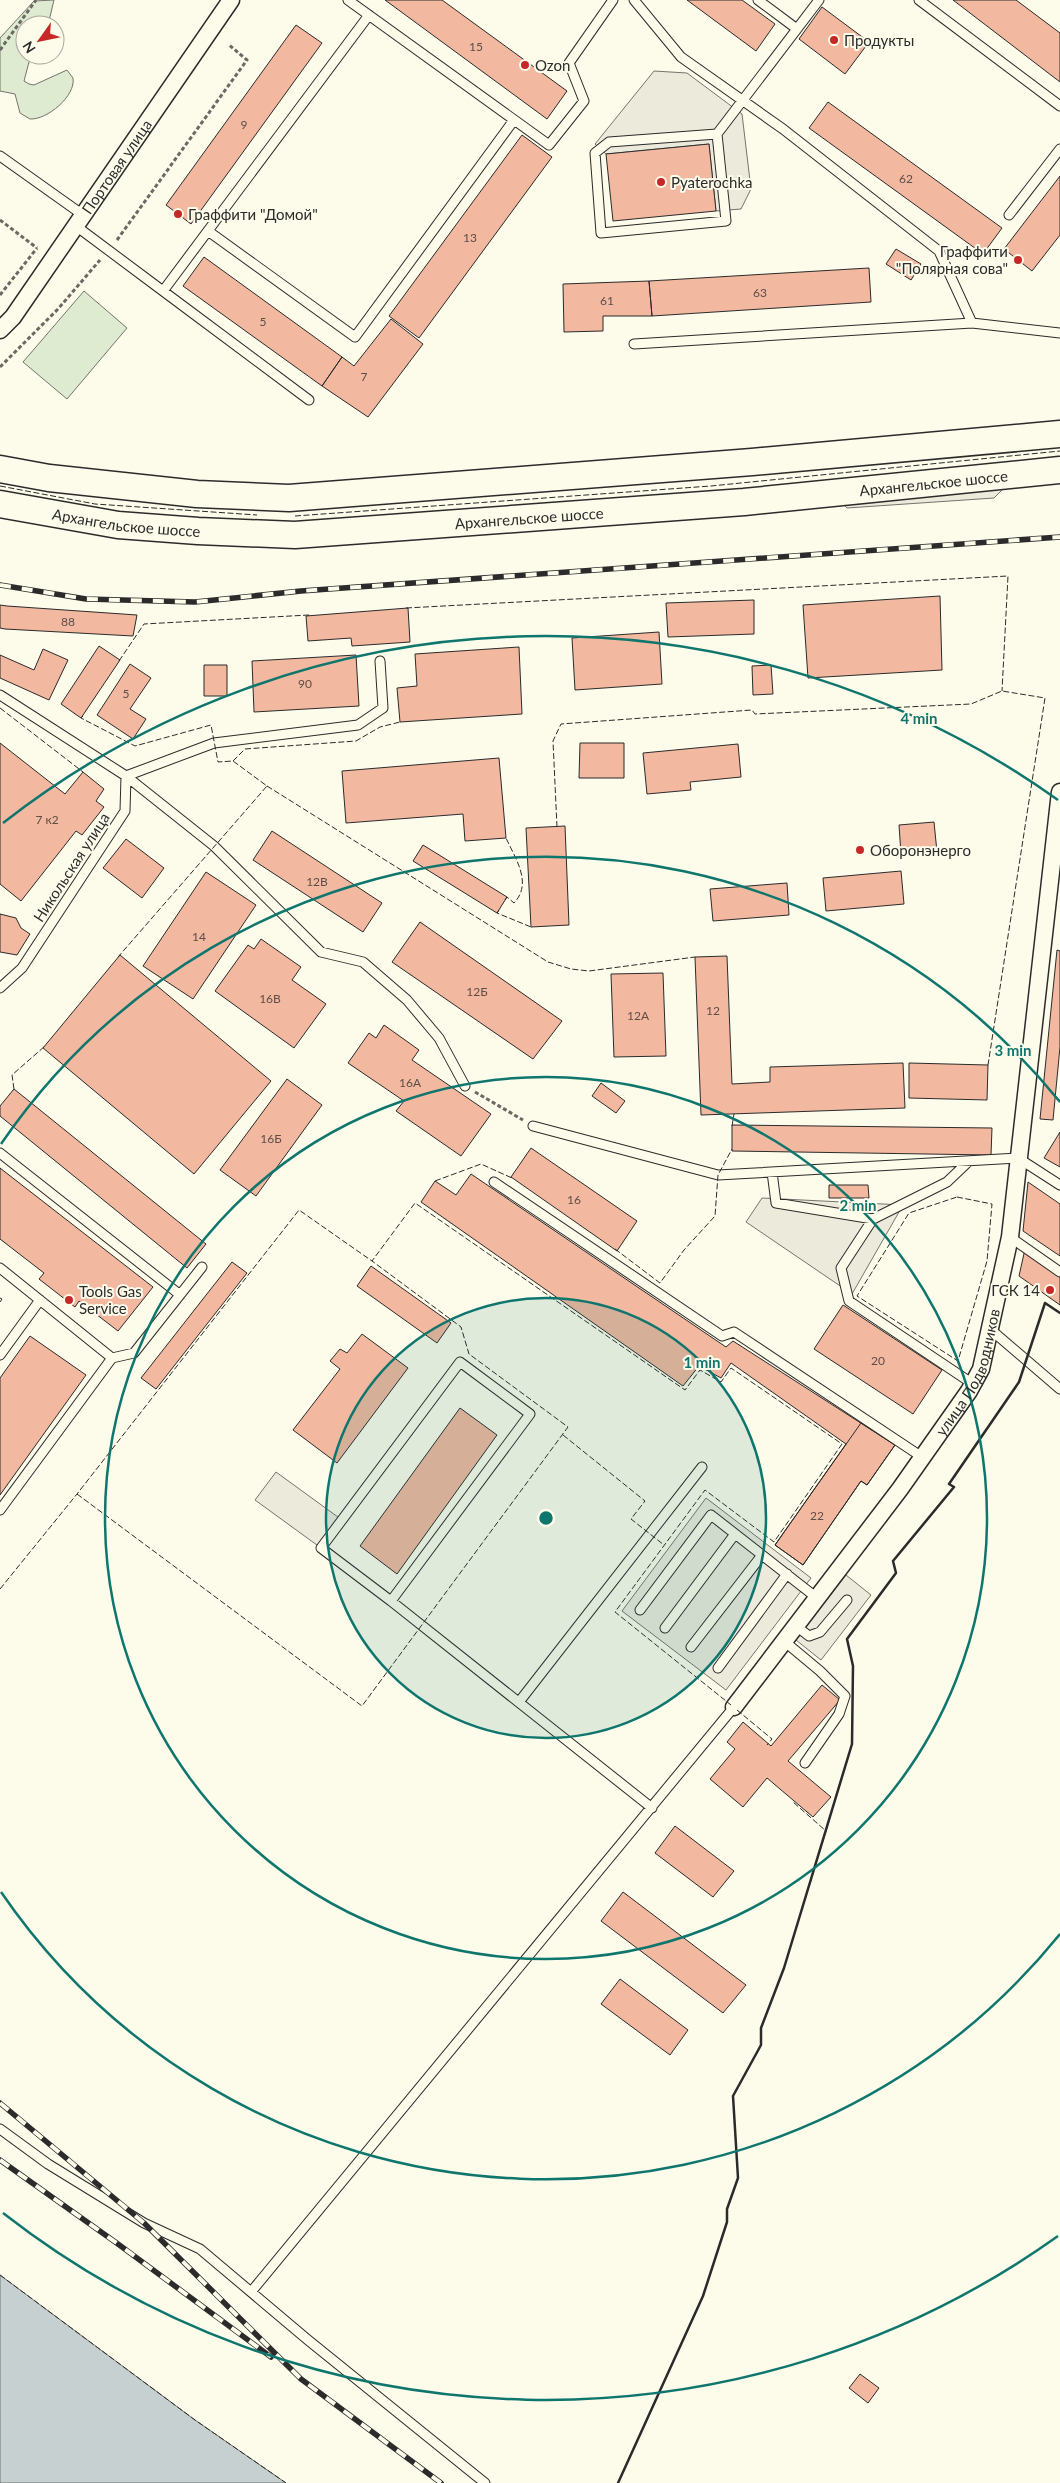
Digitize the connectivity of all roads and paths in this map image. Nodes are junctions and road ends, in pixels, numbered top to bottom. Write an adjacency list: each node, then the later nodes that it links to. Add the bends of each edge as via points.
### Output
1 (36, 0): 12 (path)
2 (231, 0): 21 (street, Портовая улица)
3 (348, 0): 9 (lane)
4 (613, 0): 15 (lane, via 569,64 584,101 549,146)
5 (634, 0): 13 (lane, via 681,56)
6 (758, 0): 10 (lane)
7 (819, 0): 10 (lane)
8 (919, 0): 14 (lane)
9 (369, 15): 15 (lane); 22 (lane)
10 (797, 29): 13 (lane)
11 (228, 44): 24 (path, via 247,60)
12 (0, 50)
13 (743, 101): 16 (lane); 26 (lane, via 939,251)
14 (1060, 106)
15 (514, 120): 22 (lane, via 355,337)
16 (717, 134): 16 (lane, via 726,221 601,233 595,153 609,142)
17 (1060, 149): 19 (lane)
18 (0, 156): 21 (lane)
19 (1009, 215)
20 (0, 220): 23 (path)
21 (79, 221): 24 (lane); 27 (street, Портовая улица, via 14,317)
22 (208, 231): 25 (lane)
23 (37, 248)
24 (108, 250): 25 (lane); 30 (path, via 58,309)
25 (163, 291): 31 (lane)
26 (972, 323): 28 (lane); 29 (lane)
27 (0, 330)
28 (1060, 333)
29 (634, 344)
30 (0, 367)
31 (309, 400)
32 (1060, 434): 33 (main road, via 289,498 197,494 49,478)
33 (0, 469)
34 (1060, 470): 35 (main road, Архангельское шоссе, via 734,503 295,535 118,525)
35 (0, 504)
36 (380, 661): 38 (lane, via 383,708 358,725 214,742)
37 (1, 697): 38 (lane)
38 (126, 776): 40 (lane, Никольская улица, via 125,811 22,968); 41 (lane, via 214,846 321,952 363,962 407,1000 439,1038)
39 (1060, 792): 44 (street, улица Подводников)
40 (0, 988)
41 (466, 1086): 42 (path)
42 (533, 1126): 46 (lane, via 718,1175)
43 (0, 1153): 54 (lane)
44 (1018, 1158): 45 (lane); 48 (lane); 50 (street, улица Подводников)
45 (969, 1161): 46 (lane); 49 (lane, via 947,1182)
46 (772, 1172): 49 (lane, via 776,1203)
47 (494, 1182): 61 (lane, via 722,1336 734,1332)
48 (1060, 1185)
49 (873, 1219): 59 (lane, via 841,1268 849,1301)
50 (1010, 1238): 53 (lane); 56 (street, улица Подводников)
51 (202, 1267): 54 (lane)
52 (0, 1268): 55 (lane)
53 (1060, 1272)
54 (179, 1294): 58 (lane, via 134,1353)
55 (40, 1300): 57 (lane); 58 (lane)
56 (990, 1329): 59 (street, улица Подводников, via 981,1370); 60 (lane)
57 (0, 1355)
58 (112, 1358): 63 (lane)
59 (973, 1384): 61 (street, улица Подводников)
60 (1060, 1389)
61 (922, 1457): 67 (street, улица Подводников)
62 (702, 1467): 76 (lane)
63 (0, 1510)
64 (736, 1534): 65 (lane); 70 (lane, via 710,1514); 72 (lane)
65 (762, 1555): 66 (lane); 74 (lane)
66 (787, 1574): 67 (lane); 75 (lane)
67 (817, 1598): 71 (street, улица Подводников)
68 (847, 1600): 71 (lane, via 820,1632 809,1636)
69 (391, 1601): 69 (lane, via 530,1414 460,1362 321,1548); 76 (lane)
70 (640, 1610)
71 (796, 1626): 73 (street, улица Подводников)
72 (665, 1628)
73 (784, 1641): 77 (street, улица Подводников); 78 (lane, via 845,1696 839,1714)
74 (691, 1647)
75 (718, 1668)
76 (519, 1702): 79 (lane)
77 (734, 1708): 79 (lane)
78 (806, 1763)
79 (652, 1808): 81 (lane)
80 (0, 2129): 81 (lane, via 48,2164 144,2223 200,2249)
81 (251, 2292): 82 (lane)
82 (484, 2483)

